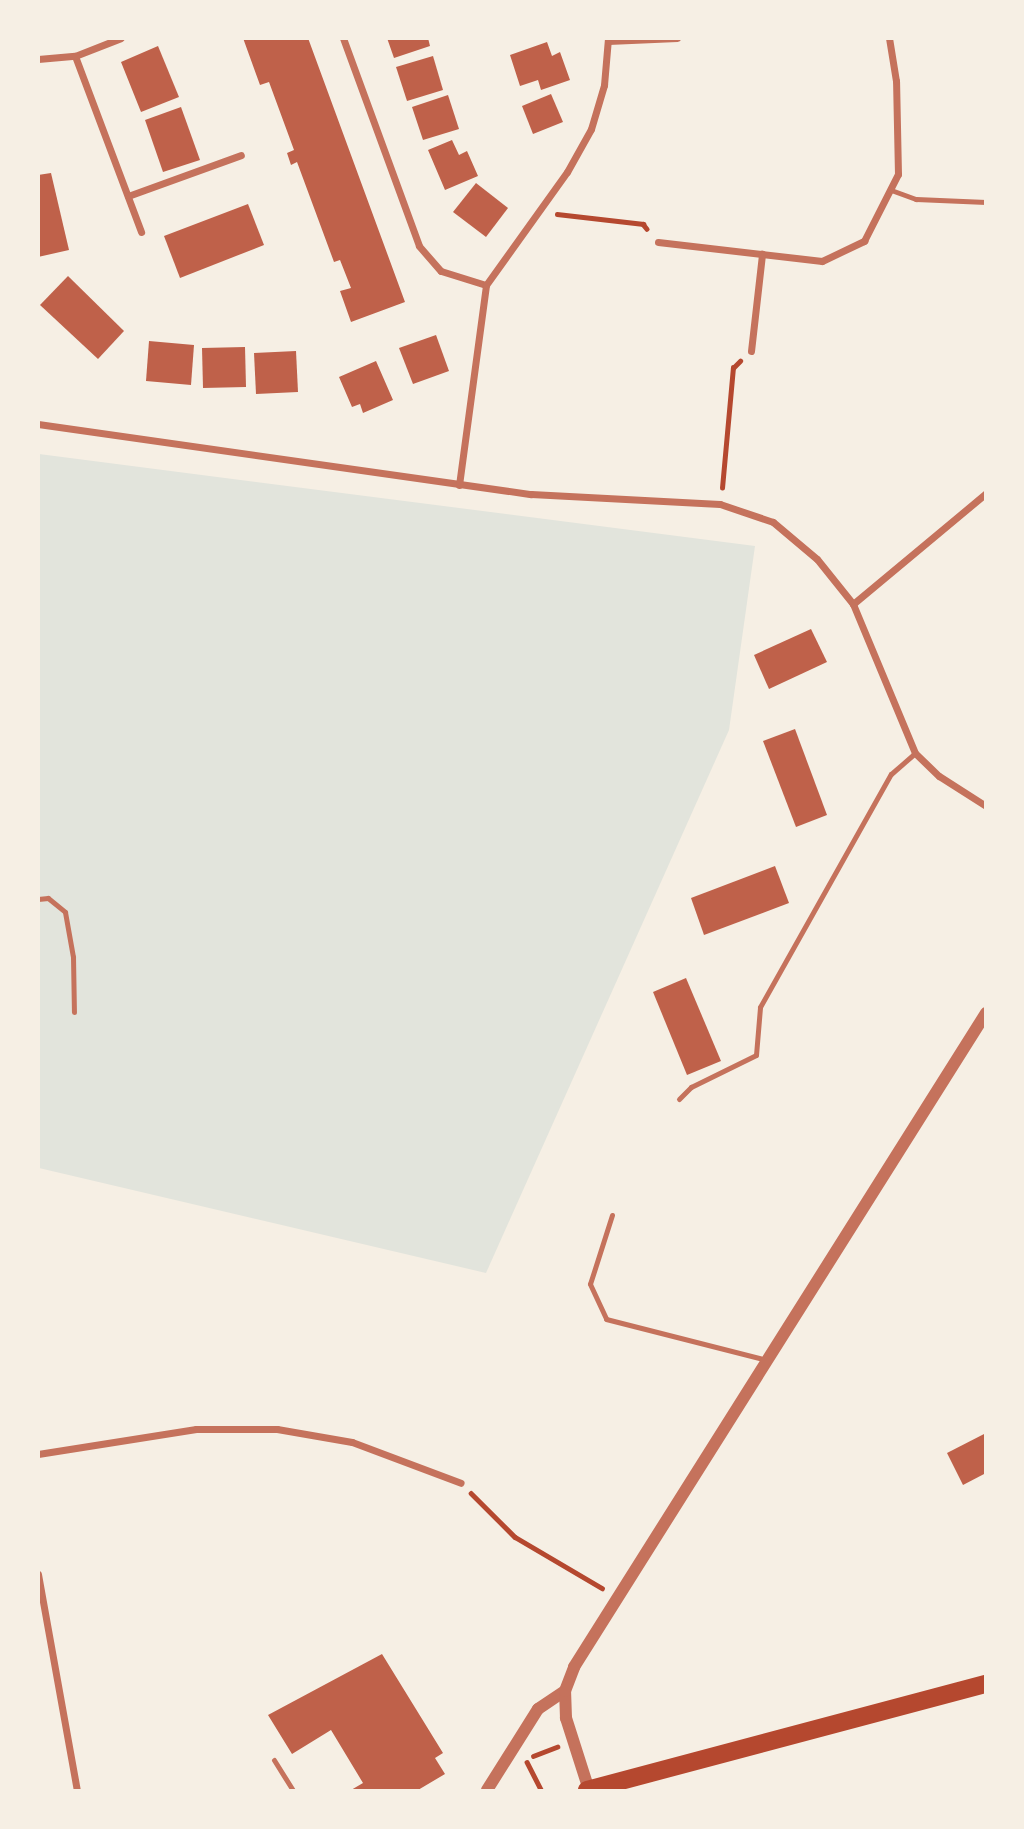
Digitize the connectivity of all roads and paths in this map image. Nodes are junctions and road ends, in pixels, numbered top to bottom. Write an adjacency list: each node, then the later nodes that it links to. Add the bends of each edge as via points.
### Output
1 (121, 38): 6 (street)
2 (343, 38): 16 (street, via 419,246 441,271)
3 (677, 38): 5 (street)
4 (890, 38): 9 (street, via 897,81 898,174)
5 (608, 40): 12 (street, via 604,85 591,129)
6 (75, 56): 7 (street); 10 (street)
7 (38, 59)
8 (241, 155): 10 (street)
9 (891, 190): 11 (lane, via 916,199); 15 (street, via 864,242 822,261)
10 (128, 196): 13 (street)
11 (985, 202)
12 (539, 212): 14 (path, via 642,224); 16 (street)
13 (141, 232)
14 (658, 242): 15 (street)
15 (762, 254): 17 (street)
16 (486, 285): 19 (street)
17 (751, 351): 21 (path, via 733,368)
18 (38, 424): 19 (street)
19 (459, 485): 21 (street, via 531,494)
20 (985, 493): 22 (street)
21 (720, 504): 22 (street, via 773,522 817,559)
22 (853, 604): 23 (street)
23 (915, 753): 24 (street, via 939,776); 28 (lane, via 891,774 760,1007 756,1055 691,1087)
24 (985, 806)
25 (38, 899): 26 (lane, via 48,898 65,912 73,957)
26 (74, 1012)
27 (985, 1013): 30 (street)
28 (679, 1100)
29 (612, 1215): 30 (lane, via 590,1284 606,1318)
30 (767, 1360): 35 (street)
31 (38, 1454): 32 (street, via 196,1429 277,1429 352,1442)
32 (461, 1483): 35 (path, via 515,1537)
33 (38, 1574): 34 (street)
34 (40, 1588): 42 (street)
35 (618, 1597): 37 (street, via 574,1667)
36 (985, 1684): 46 (main road)
37 (565, 1691): 38 (street); 39 (street, via 538,1709)
38 (572, 1743): 41 (path, via 541,1751); 46 (street)
39 (512, 1751): 41 (path); 44 (street)
40 (274, 1760): 43 (lane)
41 (527, 1761): 45 (path)
42 (77, 1790)
43 (293, 1790)
44 (487, 1790)
45 (541, 1790)
46 (588, 1790)

